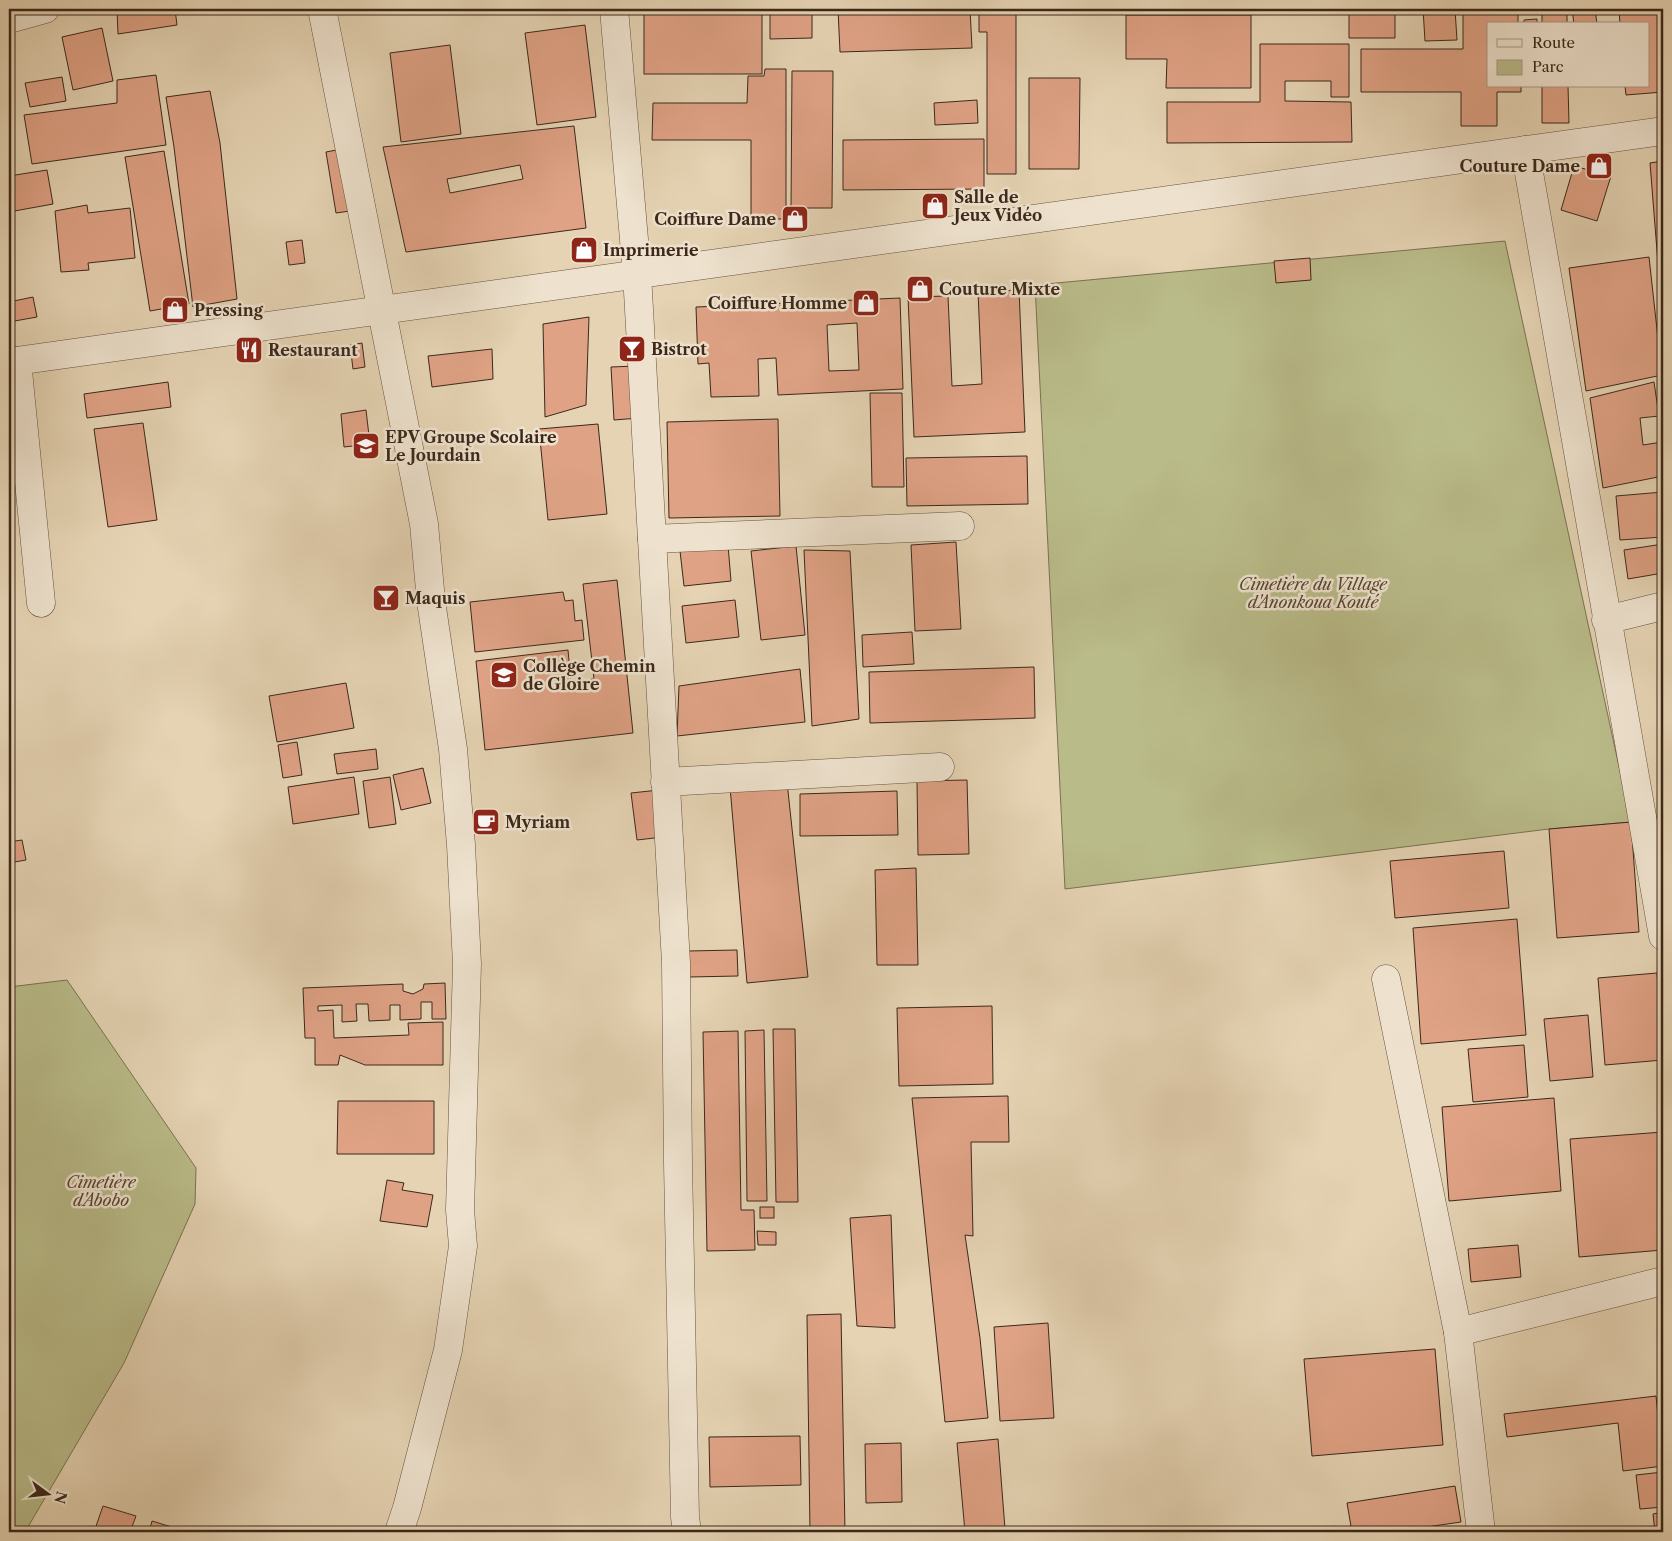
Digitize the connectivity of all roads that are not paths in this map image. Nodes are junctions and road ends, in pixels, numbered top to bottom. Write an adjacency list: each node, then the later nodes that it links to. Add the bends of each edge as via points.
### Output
1 (45, 9): 4 (street)
2 (322, 9): 8 (street)
3 (614, 9): 7 (street)
4 (9, 19)
5 (1663, 131): 6 (street)
6 (1525, 150): 7 (street); 14 (street)
7 (637, 274): 8 (street); 11 (street)
8 (381, 310): 9 (street); 21 (street, via 424,524 431,601 452,749 467,964 460,1210 462,1246 448,1350)
9 (13, 362): 12 (street)
10 (960, 526): 11 (street)
11 (652, 539): 16 (street)
12 (41, 602)
13 (1663, 606): 14 (street)
14 (1606, 620): 17 (street)
15 (940, 767): 16 (street)
16 (665, 782): 22 (street, via 676,963)
17 (1663, 936)
18 (1386, 979): 20 (street)
19 (1663, 1281): 20 (street)
20 (1458, 1332): 23 (street)
21 (398, 1532)
22 (687, 1532)
23 (1481, 1532)

